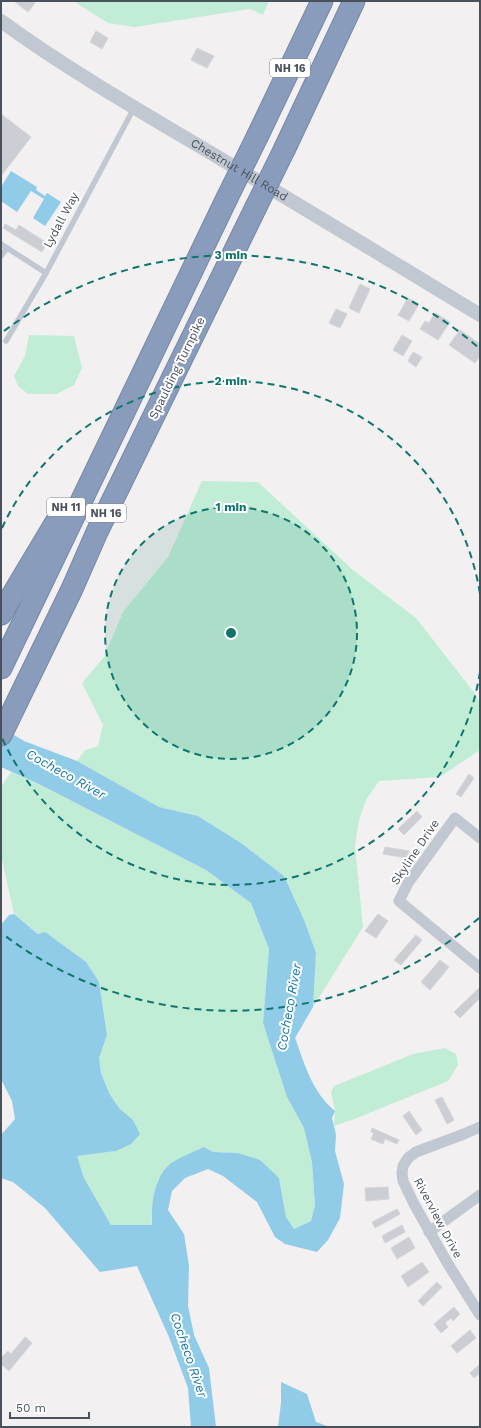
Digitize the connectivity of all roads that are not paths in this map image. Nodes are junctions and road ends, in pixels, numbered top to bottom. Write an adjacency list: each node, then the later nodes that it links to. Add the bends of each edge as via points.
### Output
1 (322, 1): 13 (highway, NH 16, bridge)
2 (354, 1): 6 (highway, Spaulding Turnpike / NH 16)
3 (368, 1): 6 (highway)
4 (1, 21): 5 (street, Chestnut Hill Road)
5 (134, 108): 10 (lane, Lydall Way); 11 (street, Chestnut Hill Road)
6 (295, 126): 16 (highway, Spaulding Turnpike / NH 16, bridge)
7 (1, 244): 8 (lane)
8 (7, 248): 9 (lane); 10 (lane)
9 (1, 256)
10 (46, 273): 12 (lane, Lydall Way)
11 (480, 315)
12 (6, 341)
13 (130, 400): 14 (highway, NH 11); 15 (highway, NH 16)
14 (1, 614)
15 (1, 668)
16 (1, 735)
17 (480, 838): 18 (street, Skyline Drive, via 455,818 408,883 399,900)
18 (480, 968)
19 (480, 1127): 21 (street, Riverview Drive, via 416,1152 403,1166 403,1181)
20 (480, 1195): 21 (street)
21 (429, 1232): 22 (street, Riverview Drive)
22 (480, 1315)

